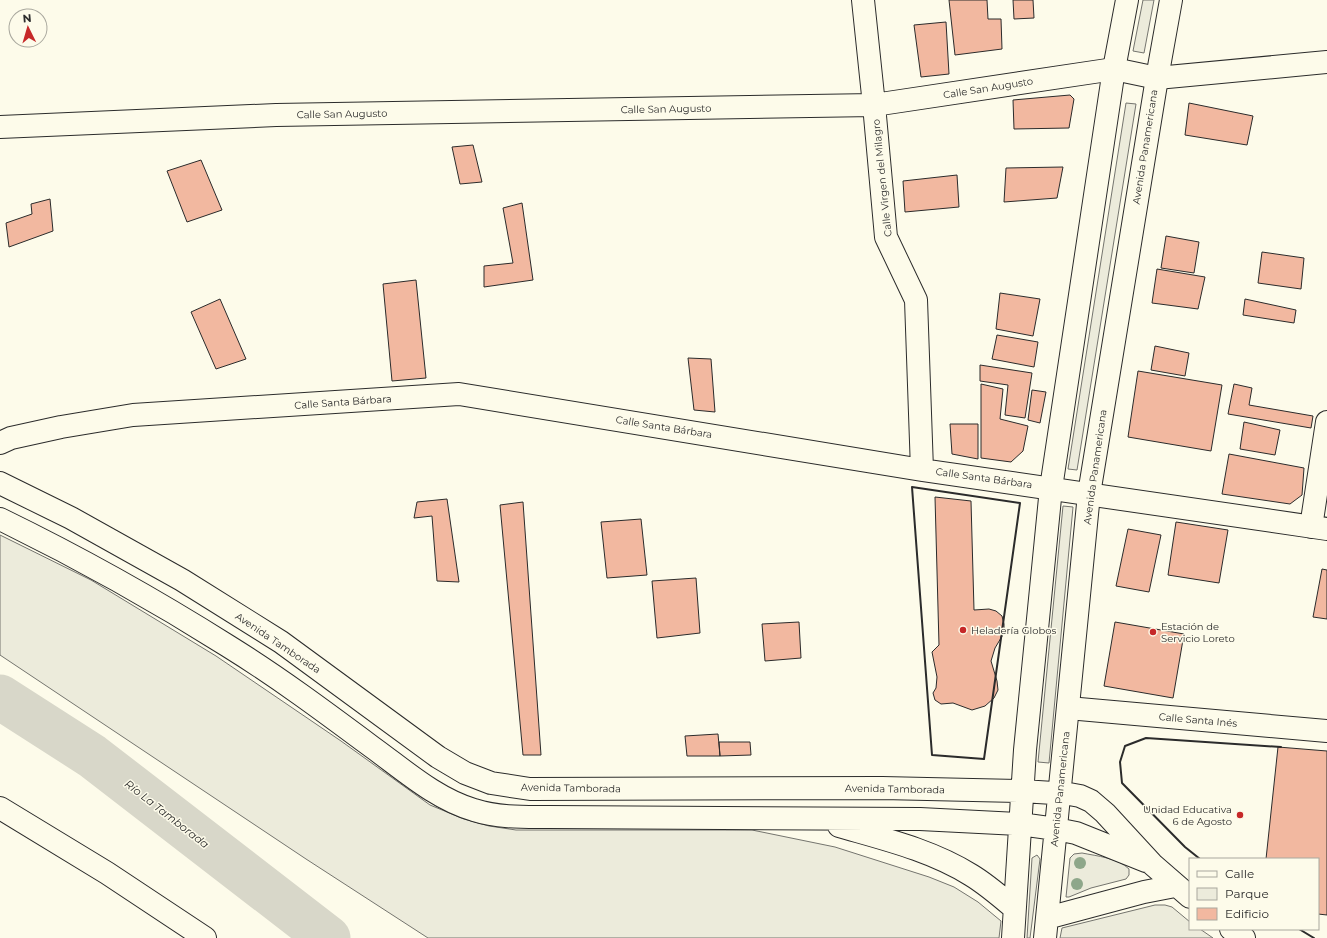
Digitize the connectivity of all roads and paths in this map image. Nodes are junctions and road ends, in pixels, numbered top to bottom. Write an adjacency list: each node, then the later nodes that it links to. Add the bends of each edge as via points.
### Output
1 (863, 0): 7 (main road, Calle Virgen del Milagro)
2 (1127, 0): 5 (main road)
3 (1171, 0): 6 (main road, Avenida Panamericana)
4 (1327, 62): 6 (main road, Calle San Augusto)
5 (1114, 69): 6 (main road, Calle San Augusto); 7 (main road, Calle San Augusto); 13 (main road)
6 (1157, 78): 14 (main road, Avenida Panamericana)
7 (874, 106): 8 (main road, Calle San Augusto, via 284,115); 11 (main road, Calle Virgen del Milagro, via 886,237 916,300)
8 (0, 127)
9 (1327, 422): 16 (main road)
10 (0, 443): 11 (main road, Calle Santa Bárbara, via 11,438 61,427 133,415 459,394)
11 (922, 470): 13 (main road, Calle Santa Bárbara)
12 (0, 483): 19 (main road, Avenida Tamborada, via 71,518 182,580 280,642 438,757 465,773 491,783 530,789 882,788)
13 (1051, 488): 14 (main road, Calle Santa Bárbara); 19 (main road)
14 (1089, 494): 16 (main road, Calle Santa Bárbara); 17 (main road, Avenida Panamericana)
15 (0, 519): 22 (main road, Avenida Tamborada, via 117,580 222,642 322,710 426,786 446,799 475,811 507,816 550,818)
16 (1319, 528)
17 (1068, 708): 18 (main road, Calle Santa Inés); 20 (main road, Avenida Panamericana)
18 (1327, 731)
19 (1022, 791): 20 (main road, Avenida Tamborada); 23 (main road)
20 (1059, 794): 24 (main road, Avenida Panamericana); 25 (main road, Avenida Tamborada, via 1080,796 1091,801 1106,813)
21 (0, 808): 30 (main road, via 108,873)
22 (815, 819): 23 (main road, Avenida Tamborada, via 920,819); 27 (main road, via 934,856 970,874)
23 (1020, 824): 24 (main road, Avenida Tamborada); 27 (main road)
24 (1056, 828): 25 (main road, Avenida Tamborada, via 1076,833); 28 (main road, Avenida Panamericana)
25 (1152, 864): 26 (main road, Avenida Tamborada)
26 (1183, 891): 28 (main road, via 1144,892)
27 (1014, 908): 31 (main road)
28 (1046, 928)
29 (1232, 930): 32 (main road)
30 (205, 938)
31 (1013, 938)
32 (1244, 938)

